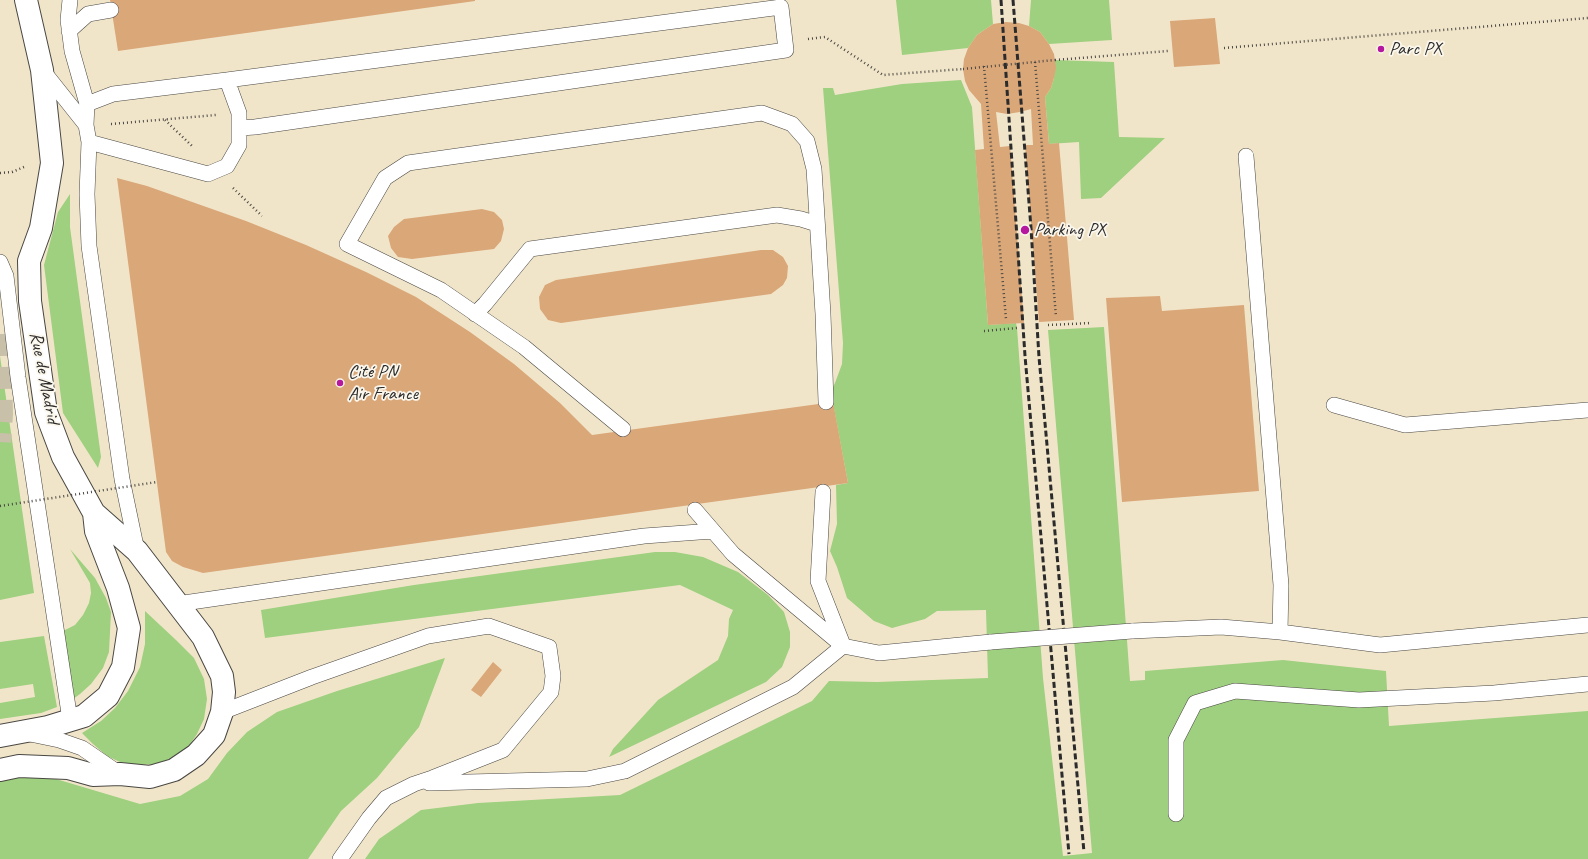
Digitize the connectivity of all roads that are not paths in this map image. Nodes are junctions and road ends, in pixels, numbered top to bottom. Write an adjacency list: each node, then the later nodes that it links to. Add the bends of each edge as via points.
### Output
1 (26, 0): 5 (street, Rue de Madrid)
2 (70, 0): 4 (lane)
3 (112, 10): 4 (lane, via 88,14)
4 (69, 31): 7 (lane)
5 (42, 70): 8 (lane); 21 (street, Rue de Madrid, via 52,163 41,228 29,261 30,301 46,412 63,457)
6 (227, 80): 7 (lane, via 113,94); 9 (lane, via 239,113); 9 (lane, via 781,7 786,50)
7 (87, 104): 8 (lane)
8 (86, 125): 10 (lane)
9 (240, 128): 10 (lane, via 239,145 227,166 208,174)
10 (88, 142): 23 (lane, via 89,246 122,479)
11 (1246, 156): 26 (lane, via 1281,585)
12 (817, 224): 14 (lane, via 777,215 530,249); 14 (lane, via 814,168 807,141 792,124 762,113 408,163 385,178 347,244 441,290); 15 (lane)
13 (0, 262): 30 (lane, via 6,276 18,377)
14 (475, 314): 18 (lane, via 524,347)
15 (826, 402)
16 (1334, 405): 17 (lane, via 1405,425)
17 (1588, 410)
18 (623, 429)
19 (823, 492): 27 (lane, via 818,581)
20 (695, 510): 22 (lane)
21 (94, 513): 23 (street); 30 (street, Rue de Madrid, via 96,532 118,588 129,628 123,667 108,696 84,716)
22 (713, 531): 24 (lane, via 644,536); 27 (lane, via 733,554)
23 (136, 551): 24 (street)
24 (177, 604): 29 (street, via 202,637 222,676)
25 (1588, 625): 26 (lane, via 1380,645)
26 (1280, 632): 27 (lane, bridge, via 1221,627 1132,631 879,653)
27 (843, 646): 34 (lane, via 793,687 625,771 587,779)
28 (1588, 684): 35 (lane, via 1494,693 1359,700 1235,691 1195,703 1176,740)
29 (222, 712): 33 (street, via 214,735 196,755 174,770 150,777); 34 (lane, via 428,636 489,626 549,647 553,676 551,692 503,750)
30 (70, 720): 31 (street, Rue de Madrid)
31 (10, 734): 33 (lane, via 58,740 82,748)
32 (0, 770): 33 (street, via 19,766 68,768 94,775)
33 (120, 774)
34 (414, 784): 36 (lane, via 386,798)
35 (1176, 814)
36 (340, 859)

